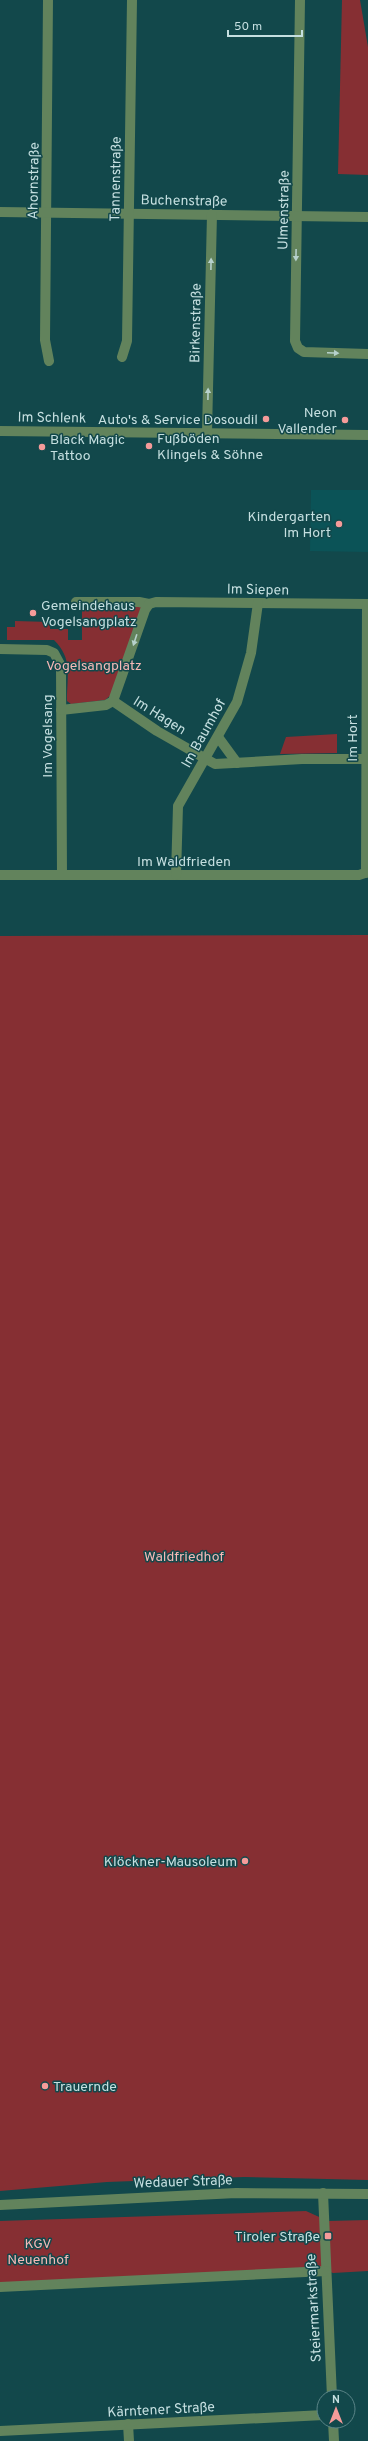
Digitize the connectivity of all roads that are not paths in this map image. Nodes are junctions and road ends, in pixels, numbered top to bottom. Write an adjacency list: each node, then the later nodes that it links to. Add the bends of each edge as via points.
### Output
1 (48, 0): 5 (street, Ahornstraße)
2 (132, 0): 6 (street, Tannenstraße)
3 (300, 0): 8 (street, Ulmenstraße)
4 (0, 212): 5 (street, Buchenstraße)
5 (46, 212): 6 (street, Buchenstraße); 12 (street, Ahornstraße, via 45,340)
6 (129, 213): 7 (street, Buchenstraße); 11 (street, Tannenstraße, via 127,341)
7 (212, 214): 8 (street, Buchenstraße); 14 (street, Birkenstraße, one-way to 7)
8 (297, 216): 9 (street, Buchenstraße); 10 (street, Ulmenstraße, one-way to 10, via 295,341 298,348 304,352)
9 (368, 217)
10 (368, 354)
11 (122, 358)
12 (50, 361)
13 (0, 431): 14 (street, Im Schlenk)
14 (207, 433): 15 (street, Im Schlenk)
15 (368, 435)
16 (76, 602): 18 (street)
17 (258, 603): 18 (street, Im Siepen); 19 (street, Im Siepen); 23 (street, Im Baumhof, via 246,676 237,702)
18 (149, 604): 21 (street, one-way to 21)
19 (367, 604): 24 (street, Im Hort)
20 (0, 649): 22 (street, Im Vogelsang, via 47,650 54,653 61,666)
21 (113, 701): 22 (street, via 106,705); 25 (street, Im Hagen, via 157,731)
22 (61, 710): 29 (street, Im Vogelsang)
23 (218, 737): 25 (street, Im Baumhof); 26 (street)
24 (366, 758): 26 (street, Im Hagen); 27 (street, Im Hort)
25 (206, 759): 26 (street, Im Hagen, via 215,764); 30 (street, Im Baumhof, via 176,810)
26 (237, 763)
27 (367, 872): 30 (street, Im Waldfrieden, via 359,875)
28 (0, 875): 29 (street, Im Waldfrieden)
29 (62, 875): 30 (street, Im Waldfrieden)
30 (176, 875)
31 (323, 2193): 32 (street, Wedauer Straße); 33 (street, Wedauer Straße, via 150,2196); 34 (street, Steiermarkstraße)
32 (368, 2194)
33 (0, 2205)
34 (326, 2271): 35 (street); 36 (street, Steiermarkstraße)
35 (0, 2287)
36 (332, 2389)
37 (316, 2415): 38 (street, Kärntener Straße)
38 (128, 2424): 40 (street, Kärntener Straße); 41 (street)
39 (333, 2429): 42 (street)
40 (0, 2431)
41 (129, 2441)
42 (334, 2441)

